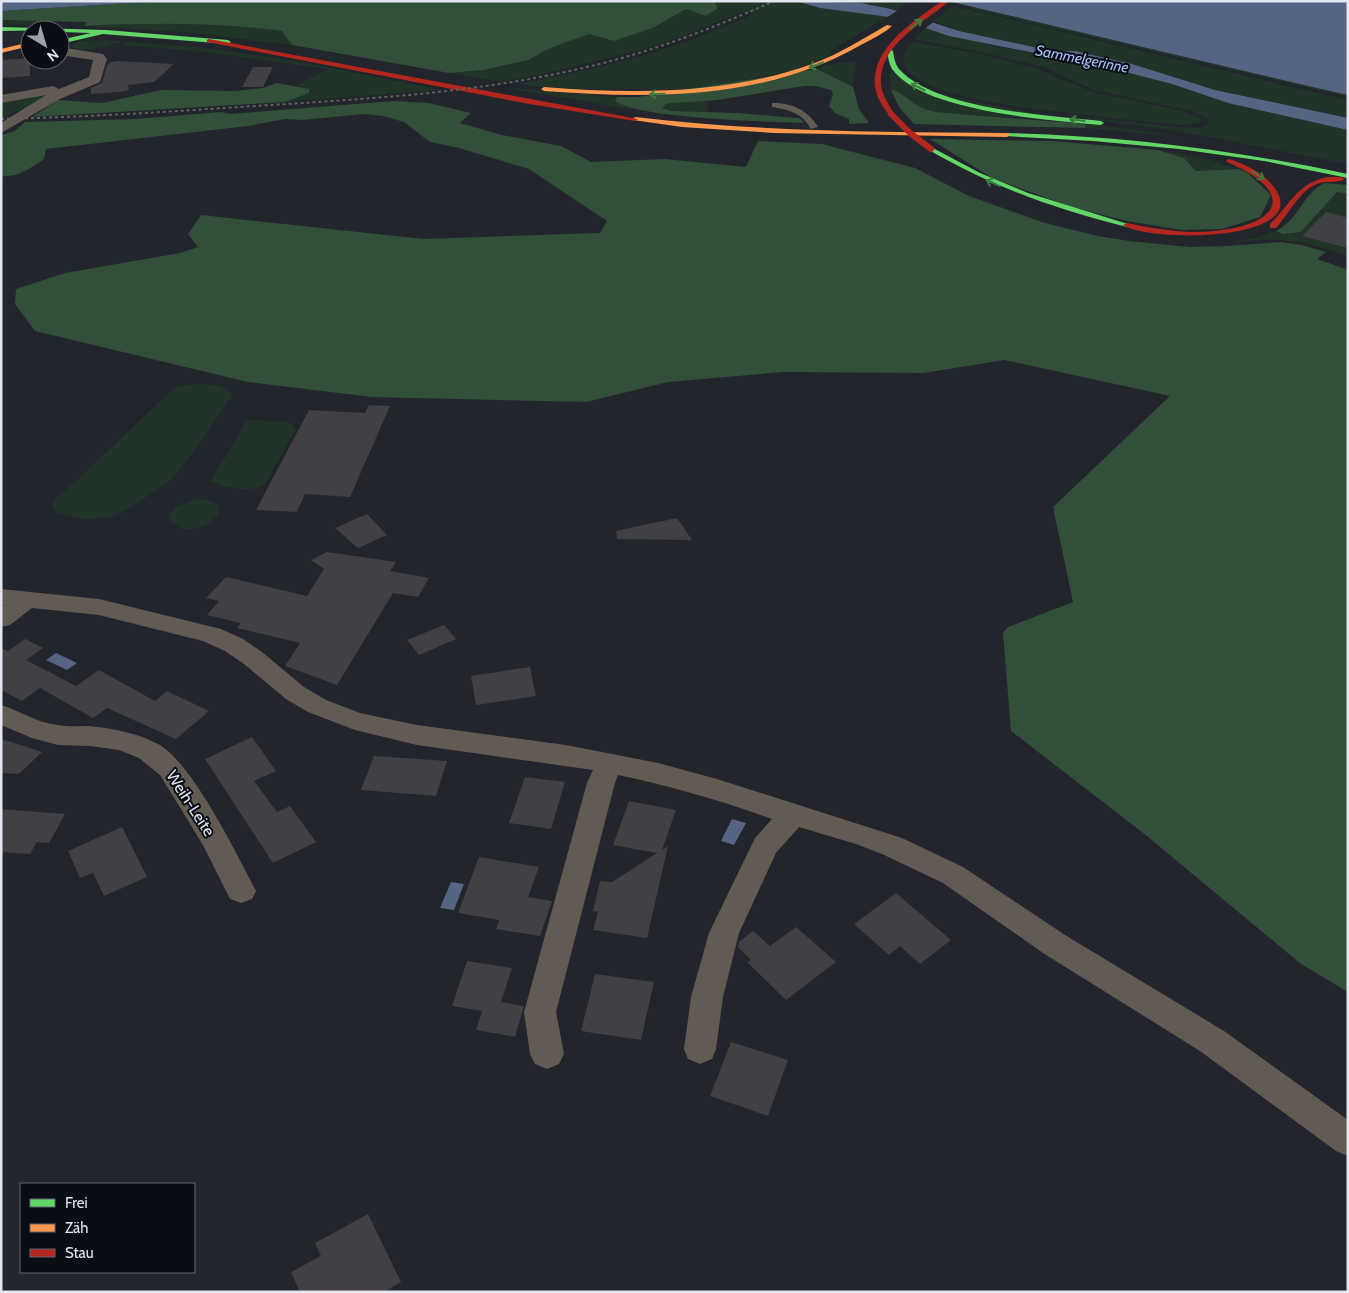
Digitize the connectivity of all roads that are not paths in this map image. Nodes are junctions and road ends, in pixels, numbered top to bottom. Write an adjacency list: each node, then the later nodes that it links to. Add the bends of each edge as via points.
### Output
1 (946, 1): 11 (main road, one-way to 1, via 909,29)
2 (1, 29): 3 (main road)
3 (20, 29)
4 (70, 30): 5 (main road)
5 (106, 32): 6 (main road); 7 (main road)
6 (70, 40)
7 (209, 41): 14 (main road, via 270,44); 25 (main road, via 564,110 676,125 805,133 1047,136)
8 (20, 47): 12 (main road)
9 (875, 47): 16 (main road, one-way to 16, via 893,24 828,60 789,74 720,89 618,95)
10 (20, 50): 12 (main road)
11 (890, 50): 21 (main road, one-way to 11, via 986,108 946,98 904,78 895,69); 25 (main road, one-way to 11, bridge, via 1210,155 1249,169 1273,190 1277,199 1274,211 1262,222 1227,232 1178,232 1086,215 1020,194 968,171 931,149 891,114 882,98 878,79 882,62)
12 (1, 52)
13 (70, 52): 17 (street, via 100,59 95,79)
14 (425, 73): 15 (main road); 22 (main road, via 544,98 647,114)
15 (485, 82)
16 (535, 88)
17 (67, 91): 18 (street); 23 (street)
18 (1, 99)
19 (774, 105): 22 (lane, via 806,115)
20 (882, 125): 26 (main road)
21 (1115, 125)
22 (814, 127): 27 (main road, via 1056,129)
23 (1, 128)
24 (1205, 138): 27 (main road)
25 (1145, 144): 30 (main road, via 1252,157)
26 (905, 145)
27 (1263, 150): 29 (main road)
28 (931, 163): 31 (main road, via 987,191 1056,216 1129,233 1188,239 1232,238 1262,230 1280,221 1304,187 1314,180)
29 (1348, 168)
30 (1348, 176)
31 (1348, 181)
32 (13, 599): 33 (street); 35 (street, via 99,607 212,635 253,658 302,697 354,721 417,735)
33 (1, 619)
34 (1, 714): 37 (street, Weih-Leite, via 32,729 58,735 122,741 149,751 170,768 215,840)
35 (610, 764): 36 (street, via 717,788); 39 (street, via 601,783 540,1012)
36 (793, 815): 38 (street, via 765,846 724,933 707,998); 40 (street, via 863,835 953,875 1054,944 1212,1040)
37 (241, 891)
38 (700, 1049)
39 (546, 1054)
40 (1348, 1140)

